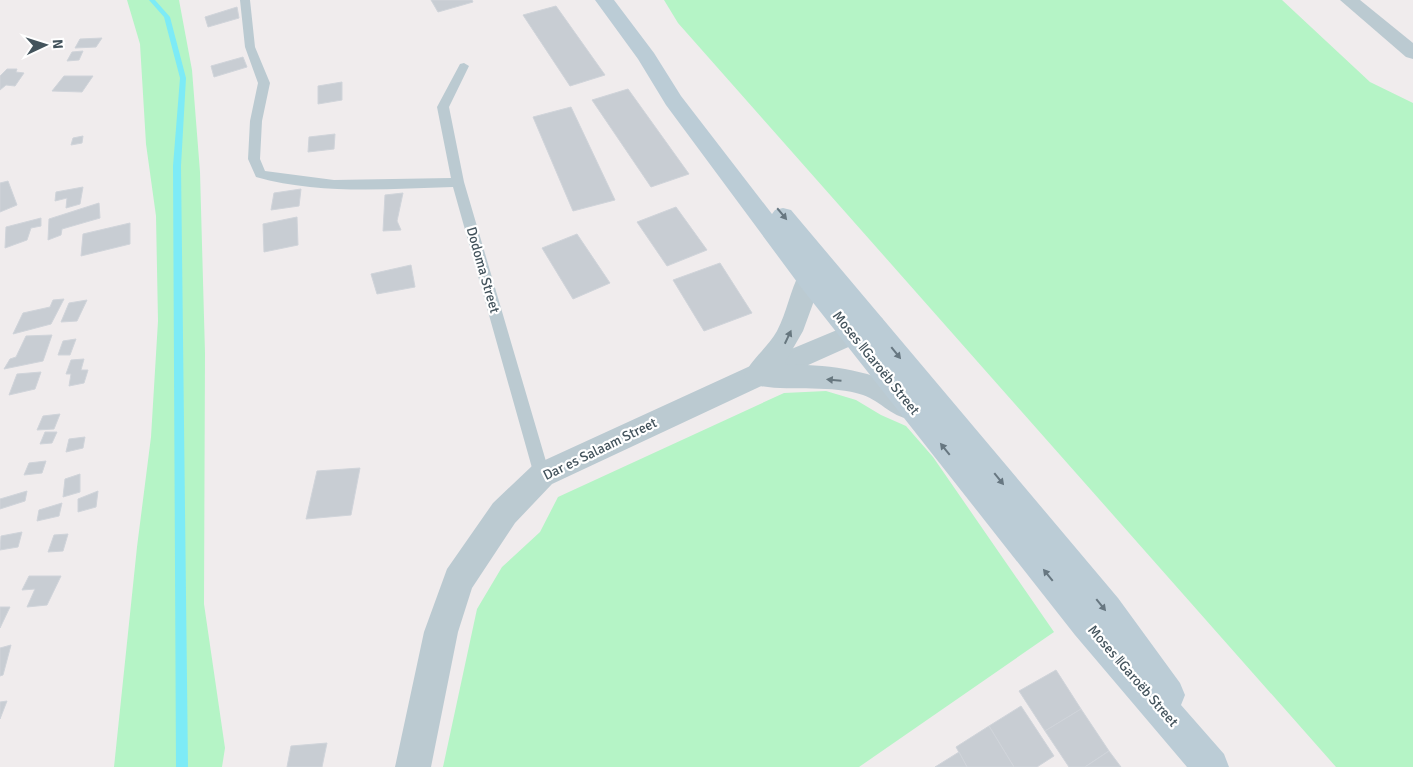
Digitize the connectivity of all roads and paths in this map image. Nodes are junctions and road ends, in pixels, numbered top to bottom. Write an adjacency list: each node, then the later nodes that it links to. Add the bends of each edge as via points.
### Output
1 (245, 0): 7 (lane, via 250,47 264,83 256,121 254,159 260,174 288,181 342,186)
2 (604, 0): 5 (main road, Moses ǁGaroëb Street)
3 (1349, 0): 4 (street)
4 (1413, 53)
5 (648, 57): 8 (main road, Moses ǁGaroëb Street, via 673,100); 9 (main road, Moses ǁGaroëb Street, one-way to 9, via 684,96)
6 (464, 66): 7 (lane, Dodoma Street, via 443,107)
7 (458, 182): 12 (lane, Dodoma Street)
8 (809, 279): 9 (main road, Moses ǁGaroëb Street); 10 (street, one-way to 8, via 785,343)
9 (863, 330): 10 (street, Dar es Salaam Street); 11 (main road, Moses ǁGaroëb Street); 13 (main road, Moses ǁGaroëb Street, one-way to 13, via 1140,654 1167,695)
10 (758, 375): 11 (street, one-way to 10, via 870,386 852,382 792,375); 12 (street, Dar es Salaam Street)
11 (911, 408): 13 (main road, Moses ǁGaroëb Street, one-way to 11, via 1087,623)
12 (542, 475): 14 (street, Dar es Salaam Street, via 504,513 458,580 441,632)
13 (1182, 732): 15 (main road)
14 (413, 767)
15 (1211, 767)

